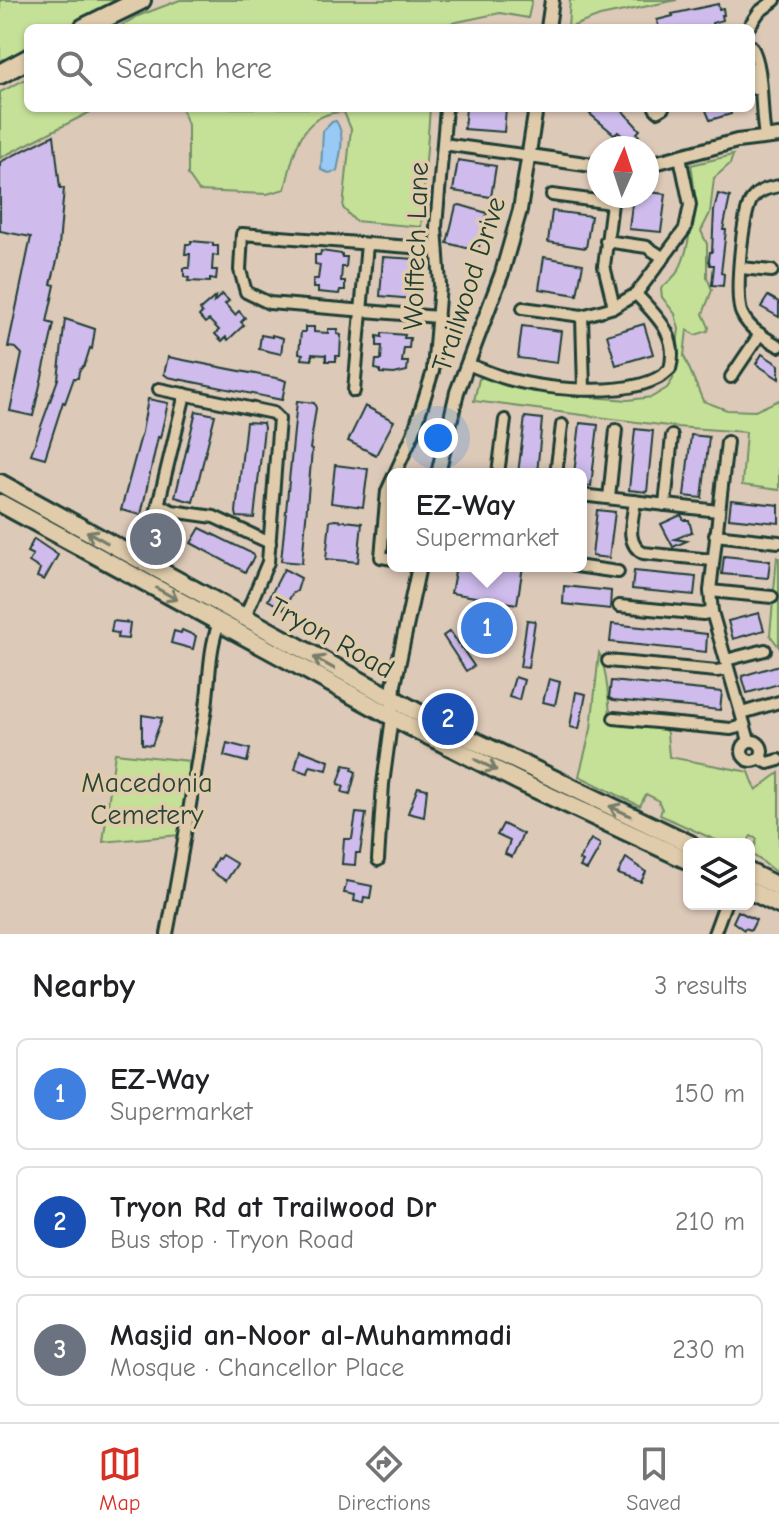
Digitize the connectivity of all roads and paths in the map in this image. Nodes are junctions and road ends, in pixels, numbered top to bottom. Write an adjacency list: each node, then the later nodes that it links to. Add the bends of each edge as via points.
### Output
1 (141, 0): 4 (highway)
2 (552, 0): 5 (street)
3 (775, 0): 6 (street)
4 (92, 24)
5 (549, 24)
6 (752, 24)
7 (755, 57): 10 (street)
8 (24, 61): 9 (highway)
9 (0, 74)
10 (755, 99): 13 (street)
11 (446, 112): 14 (street, Wolftech Lane)
12 (536, 112): 15 (street, Trailwood Drive)
13 (772, 136): 16 (street)
14 (443, 144): 15 (street); 23 (street, Wolftech Lane)
15 (530, 156): 18 (street); 35 (street, Trailwood Drive, via 510,250)
16 (680, 157): 17 (street); 24 (street, via 689,214)
17 (659, 162)
18 (587, 164)
19 (779, 186): 25 (street, via 760,191 750,201)
20 (552, 195): 21 (street, via 612,203)
21 (606, 241): 24 (street, via 647,247); 28 (street, via 604,266)
22 (367, 244): 23 (street); 30 (street); 30 (street, via 242,234 240,270 246,292 269,303)
23 (436, 249): 32 (street, Wolftech Lane)
24 (664, 258): 27 (street)
25 (741, 268): 26 (street); 33 (street, via 738,303)
26 (772, 271)
27 (636, 294): 28 (street); 38 (street, via 666,327 670,369 631,388)
28 (614, 307): 31 (street)
29 (523, 308): 31 (street)
30 (361, 311): 32 (street); 39 (street)
31 (582, 316): 38 (street)
32 (438, 317): 46 (street, Wolftech Lane, via 433,371)
33 (760, 334): 34 (street); 36 (street)
34 (779, 346)
35 (467, 364): 38 (street, via 527,383); 47 (street, Trailwood Drive, via 452,410)
36 (731, 377)
37 (159, 389): 40 (street)
38 (584, 389)
39 (354, 391)
40 (185, 394): 58 (street); 64 (street, via 277,415)
41 (505, 420): 48 (street)
42 (562, 425): 49 (street)
43 (616, 430): 54 (street)
44 (672, 436): 59 (street)
45 (727, 442): 60 (street)
46 (397, 468)
47 (443, 468)
48 (499, 468)
49 (557, 468)
50 (0, 483): 56 (main road, Tryon Road)
51 (0, 491): 56 (main road)
52 (387, 491): 65 (street, Wolftech Lane, via 381,557)
53 (587, 496): 54 (street)
54 (609, 498): 55 (street)
55 (635, 501): 59 (street); 66 (street, via 634,548)
56 (35, 502): 74 (main road, Tryon Road, one-way to 56)
57 (0, 503): 75 (main road, Tryon Road, one-way to 75)
58 (158, 504): 61 (street); 64 (street, via 214,517)
59 (665, 505): 60 (street)
60 (718, 511): 62 (street)
61 (155, 518)
62 (715, 535): 63 (street); 66 (street)
63 (779, 542)
64 (270, 543): 74 (street, via 268,562)
65 (387, 558)
66 (712, 560): 70 (street)
67 (587, 568): 69 (street)
68 (418, 572): 80 (street)
69 (618, 572)
70 (710, 591): 71 (street); 73 (street)
71 (772, 597)
72 (619, 606): 73 (street)
73 (712, 612): 78 (street)
74 (244, 619): 80 (main road, Tryon Road, one-way to 74)
75 (219, 623): 80 (main road, Tryon Road); 93 (street)
76 (765, 650): 78 (street)
77 (608, 661): 78 (street, via 717,671)
78 (727, 664): 81 (street)
79 (779, 702): 81 (street)
80 (393, 708): 85 (main road, Tryon Road, one-way to 80); 86 (main road, Tryon Road, one-way to 86, via 520,782); 87 (street)
81 (742, 713): 83 (street)
82 (614, 718): 83 (street)
83 (743, 726): 84 (street, via 749,741 760,746 759,758 768,763)
84 (779, 760)
85 (683, 841)
86 (683, 858)
87 (378, 860)
88 (755, 875): 89 (main road)
89 (779, 887)
90 (755, 893): 91 (main road)
91 (779, 905)
92 (723, 910): 94 (street)
93 (167, 934)
94 (714, 934)

